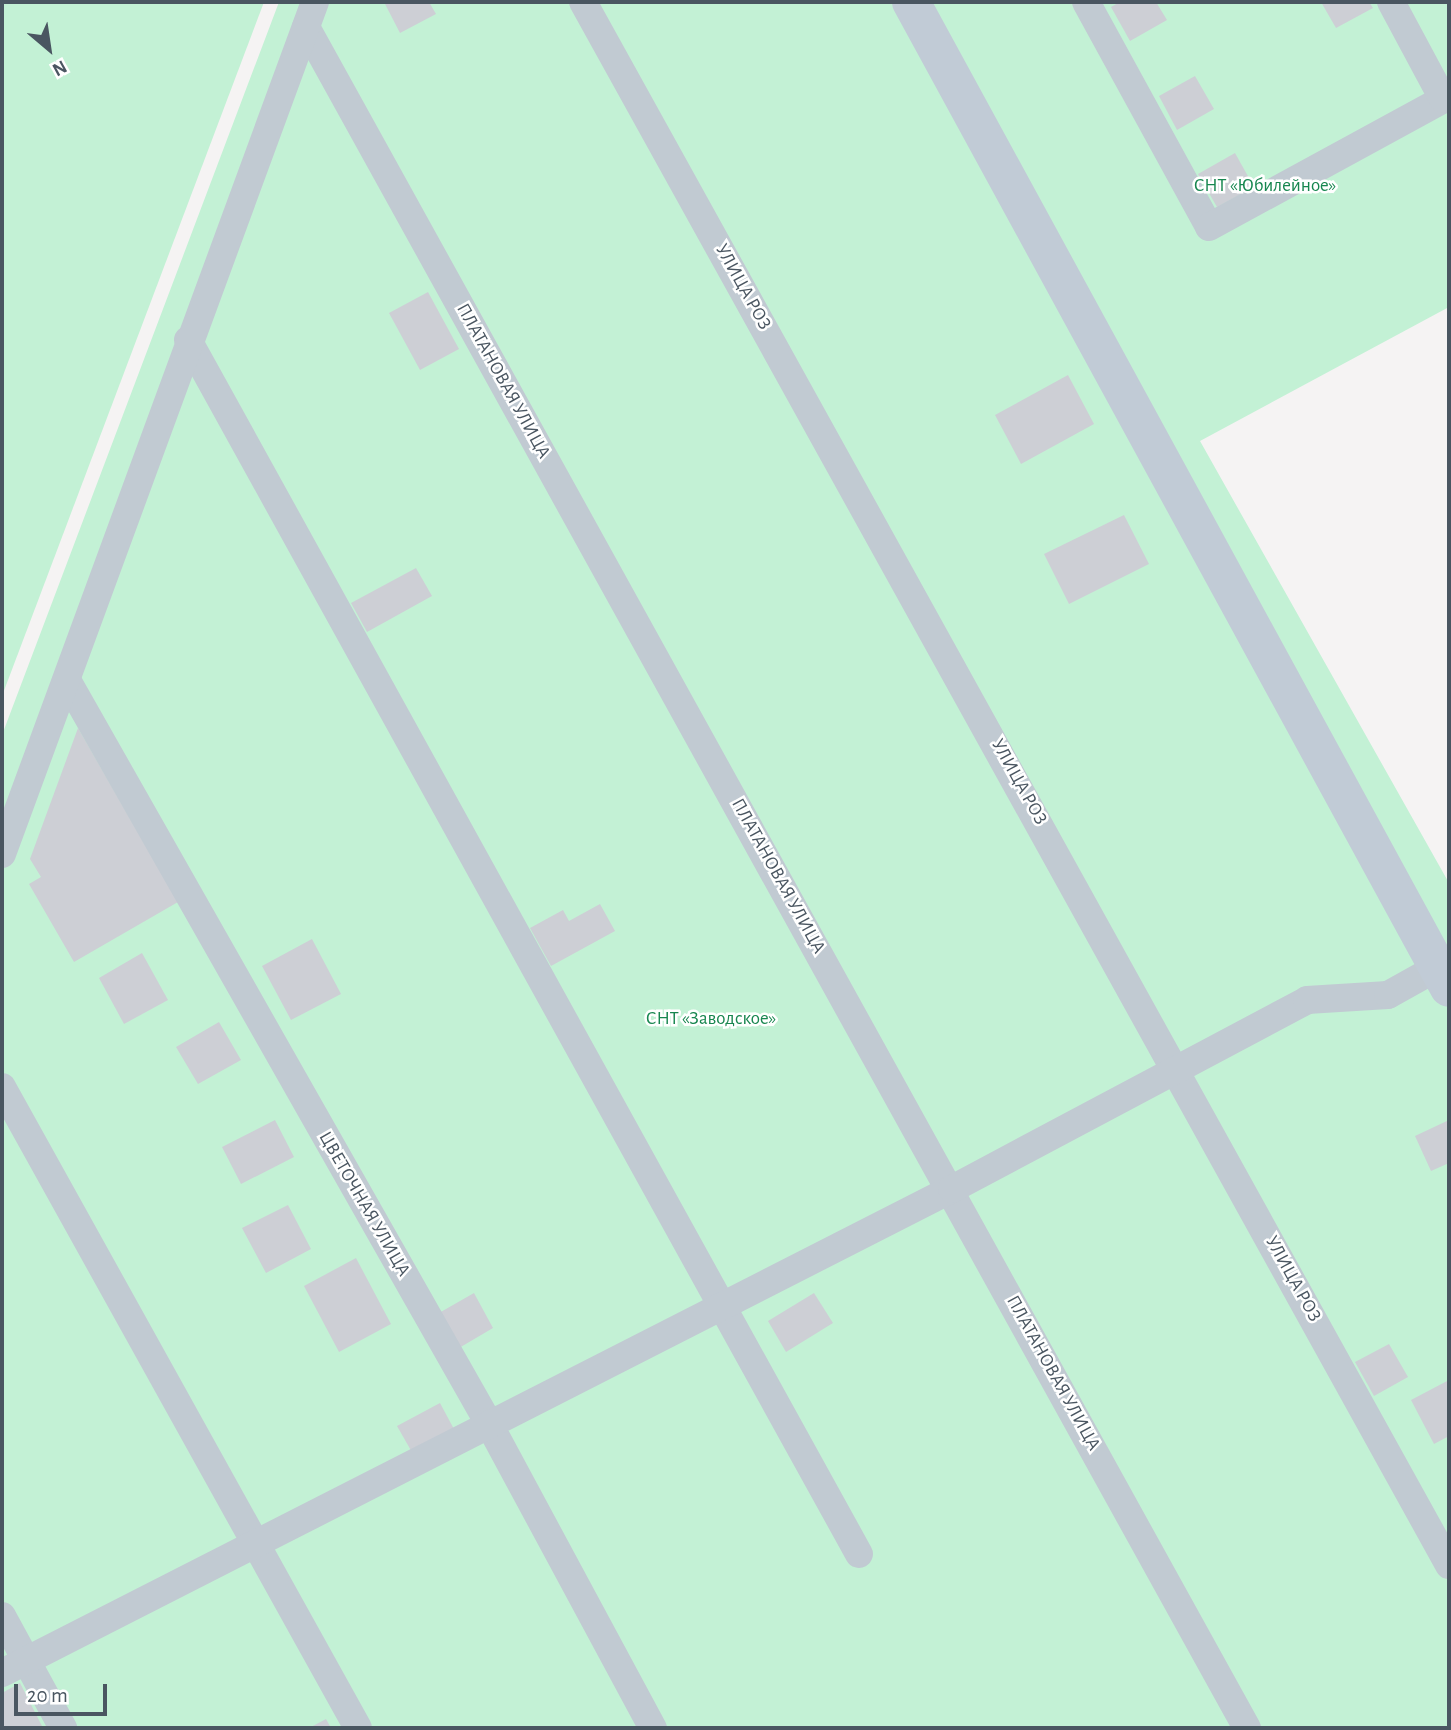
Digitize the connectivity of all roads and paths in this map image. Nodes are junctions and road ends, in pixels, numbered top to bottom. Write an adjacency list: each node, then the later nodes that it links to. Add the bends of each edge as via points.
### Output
1 (583, 2): 11 (street, УЛИЦА РОЗ)
2 (911, 2): 10 (street)
3 (1086, 2): 6 (street, via 1209,227)
4 (1391, 2): 6 (street)
5 (311, 14): 7 (street); 13 (street, ПЛАТАНОВАЯ УЛИЦА)
6 (1446, 97)
7 (188, 340): 8 (street); 14 (street)
8 (68, 682): 9 (street); 15 (street, ЦВЕТОЧНАЯ УЛИЦА)
9 (2, 854)
10 (1443, 978): 11 (street, via 1388,995 1307,1000)
11 (1178, 1068): 13 (street); 18 (street, УЛИЦА РОЗ)
12 (2, 1087): 16 (street)
13 (952, 1189): 14 (street); 24 (street, ПЛАТАНОВАЯ УЛИЦА)
14 (719, 1307): 15 (street); 17 (street)
15 (488, 1422): 16 (street); 23 (street, ЦВЕТОЧНАЯ УЛИЦА)
16 (260, 1545): 20 (street); 22 (street)
17 (859, 1555)
18 (1449, 1565)
19 (2, 1616): 20 (street)
20 (14, 1666): 21 (street)
21 (63, 1728)
22 (358, 1728)
23 (653, 1728)
24 (1247, 1728)

